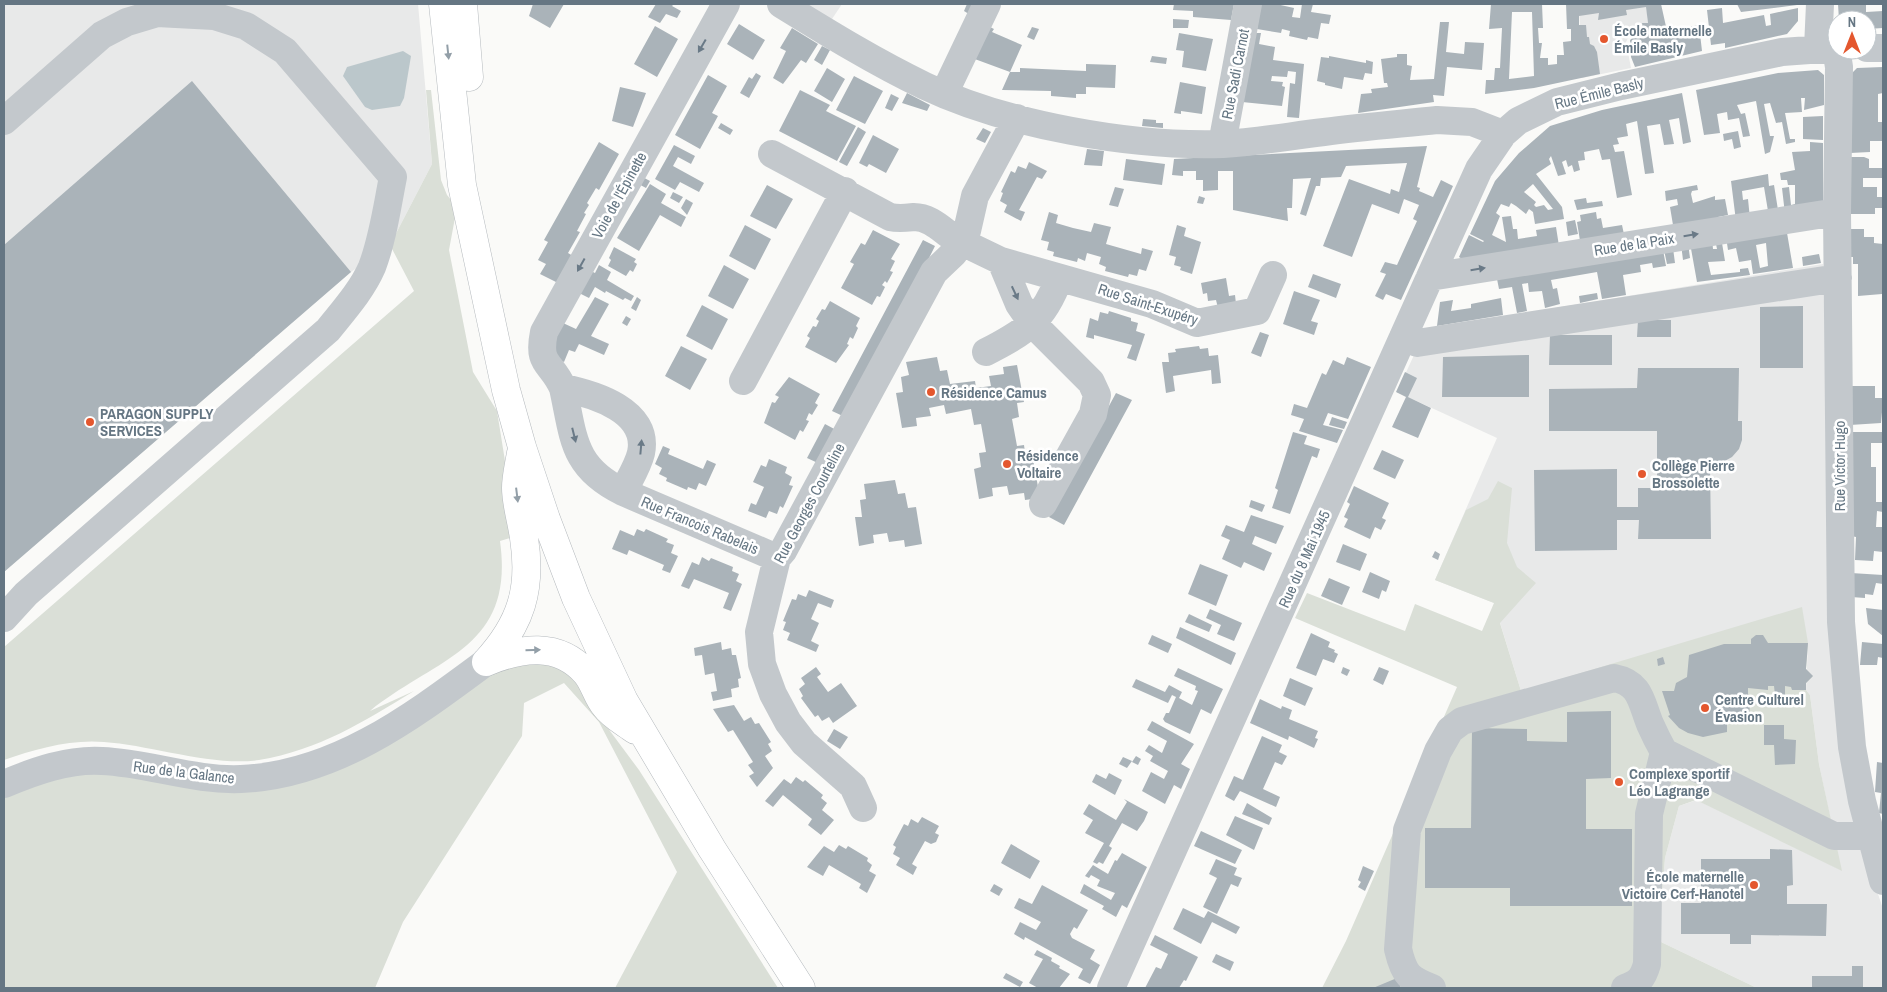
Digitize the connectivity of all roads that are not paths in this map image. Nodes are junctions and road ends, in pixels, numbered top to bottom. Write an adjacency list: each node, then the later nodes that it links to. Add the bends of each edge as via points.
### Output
1 (443, 4): 21 (main road, one-way to 21, via 462,185)
2 (463, 4): 21 (main road, via 478,193)
3 (726, 4): 30 (street, Voie de l'Épinette, one-way to 30, via 544,332 541,355)
4 (987, 4): 11 (street)
5 (1248, 4): 15 (street, Rue Sadi Carnot)
6 (1820, 4): 8 (street, Rue Victor Hugo)
7 (788, 5): 11 (street, via 883,65)
8 (1827, 35)
9 (1827, 48): 14 (street, Rue Émile Basly, via 1782,52 1557,102 1518,121)
10 (1836, 60): 18 (street, Rue Victor Hugo, via 1839,67)
11 (944, 94): 12 (street)
12 (1016, 118): 15 (street, via 1143,140); 19 (street, via 975,196)
13 (4, 121): 35 (street, via 102,35 127,22 157,13 214,16 246,26 285,51 392,177 372,267 354,298 328,330 26,594)
14 (1503, 134): 15 (street, via 1472,122 1437,120); 23 (street, Rue du 8 Mai 1945, via 1479,169)
15 (1222, 144)
16 (772, 154): 17 (street, Rue Saint-Exupéry)
17 (845, 191): 19 (street, Rue Saint-Exupéry, via 890,217 929,220); 29 (street)
18 (1837, 212): 23 (street, Rue de la Paix, one-way to 18); 25 (street, Rue Victor Hugo)
19 (962, 242): 20 (street, Rue Saint-Exupéry); 34 (street, Rue Georges Courteline, via 934,272)
20 (1001, 260): 24 (street, Rue Saint-Exupéry); 26 (street, one-way to 26)
21 (480, 263): 31 (main road, via 506,390)
22 (1273, 276): 24 (street, Rue Saint-Exupéry, via 1257,311 1197,323 1152,304)
23 (1430, 277): 27 (street, Rue du 8 Mai 1945)
24 (1059, 278): 26 (street, via 1048,305)
25 (1838, 278): 27 (street, via 1417,343); 41 (street, Rue Victor Hugo, via 1841,622 1852,747)
26 (1032, 323): 28 (street); 33 (street, via 1091,382 1097,395 1093,414)
27 (1403, 337): 44 (street, Rue du 8 Mai 1945)
28 (986, 352)
29 (743, 381)
30 (564, 388): 32 (street, Rue Francois Rabelais, one-way to 32, via 581,459 599,478); 32 (street, one-way to 30, via 640,454 642,436 638,428 624,412 593,394)
31 (522, 447): 36 (main road, one-way to 36, via 516,489 524,541 526,586 513,627); 37 (main road, via 576,598 624,701)
32 (623, 492): 34 (street, Rue Francois Rabelais)
33 (1043, 504)
34 (777, 558): 40 (street, Rue Georges Courteline, via 759,632 762,664 788,722 804,743 853,786)
35 (4, 618)
36 (486, 662): 37 (main road, one-way to 37, via 510,652 532,649 561,654 587,673 605,707); 39 (street, Rue de la Galance, via 414,715 370,741 328,761 282,774 220,779 102,761 71,762 32,772)
37 (646, 739): 43 (main road)
38 (1664, 752): 41 (street, via 1834,836); 45 (street, via 1639,694 1627,681 1614,678 1462,721 1450,730 1438,751 1407,830 1398,949 1402,968 1413,980); 46 (street, via 1649,814 1647,964 1644,976)
39 (4, 784)
40 (863, 808)
41 (1871, 836): 42 (street, Rue Victor Hugo)
42 (1883, 881)
43 (801, 988)
44 (1111, 988)
45 (1432, 988)
46 (1625, 988)

